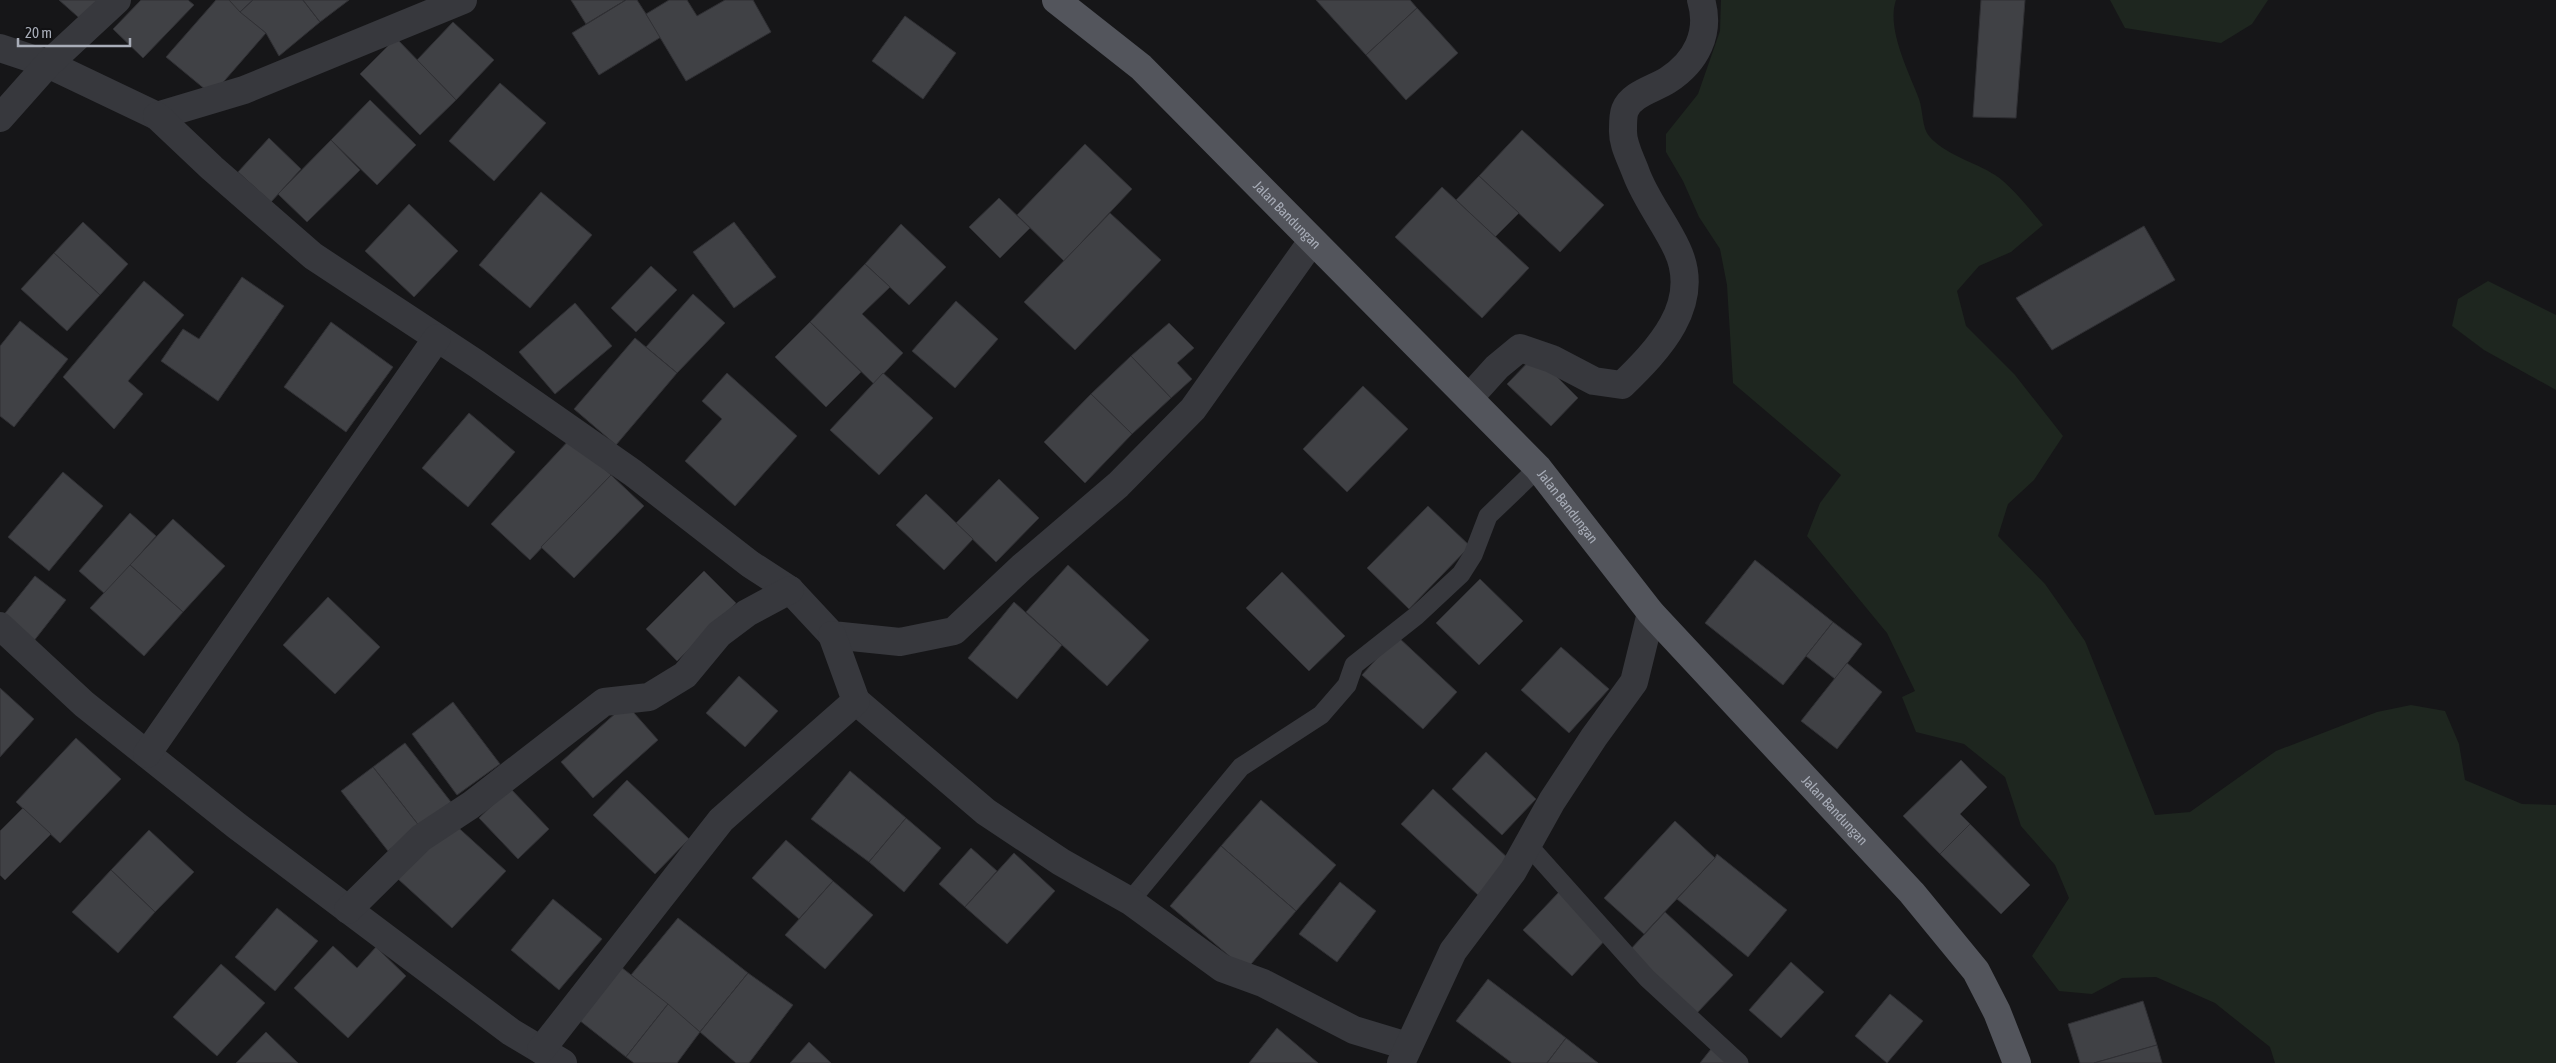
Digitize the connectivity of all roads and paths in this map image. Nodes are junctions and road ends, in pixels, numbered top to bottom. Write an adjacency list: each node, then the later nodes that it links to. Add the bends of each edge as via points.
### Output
1 (117, 0): 6 (street)
2 (463, 0): 7 (street, via 244,90)
3 (1056, 0): 9 (main road, Jalan Bandungan, via 1141,67)
4 (1701, 0): 11 (street, via 1705,27 1700,46 1688,63 1668,80 1635,98 1625,110 1623,125 1626,147 1639,180 1678,249 1684,267 1685,296 1670,333 1622,385 1594,380 1552,359 1520,348 1497,367)
5 (0, 48): 6 (street)
6 (48, 64): 7 (street); 8 (street)
7 (157, 116): 10 (street, via 313,256)
8 (0, 118)
9 (1312, 241): 11 (main road, Jalan Bandungan); 16 (street, via 1192,409 1118,485 1022,567 954,631 900,642)
10 (437, 338): 13 (street, via 633,473 750,564); 18 (street)
11 (1469, 398): 12 (main road, Jalan Bandungan)
12 (1538, 468): 14 (main road, Jalan Bandungan); 20 (lane, via 1488,516 1473,555 1461,574 1416,616 1354,665 1347,685 1321,715 1241,767)
13 (790, 590): 16 (street); 21 (street, via 747,613 719,634 685,675 649,697 604,702 471,804 421,838)
14 (1651, 613): 19 (street, via 1634,682 1552,801); 25 (main road, Jalan Bandungan, via 1954,942 1976,971)
15 (0, 626): 18 (street, via 84,704)
16 (832, 635): 17 (street)
17 (856, 701): 20 (street, via 986,812 1061,862); 23 (street, via 721,820)
18 (147, 754): 21 (street)
19 (1528, 845): 22 (street, via 1495,897 1453,950); 24 (lane, via 1647,978)
20 (1130, 901): 22 (street, via 1222,968 1263,983)
21 (348, 910): 23 (street, via 511,1032)
22 (1404, 1055)
23 (552, 1056)
24 (1739, 1063)
25 (2017, 1063)

